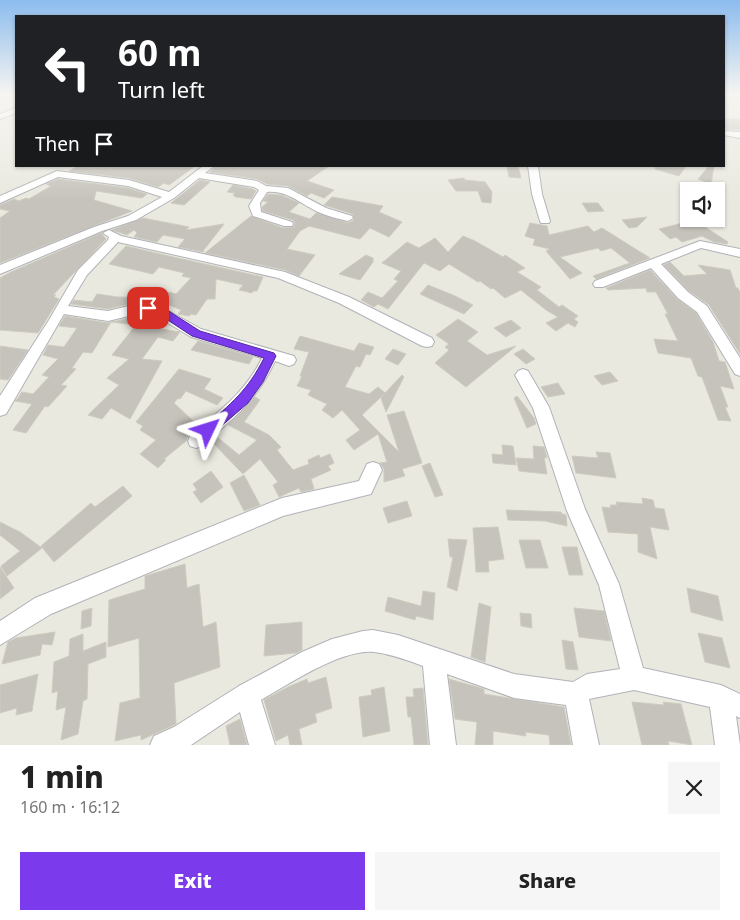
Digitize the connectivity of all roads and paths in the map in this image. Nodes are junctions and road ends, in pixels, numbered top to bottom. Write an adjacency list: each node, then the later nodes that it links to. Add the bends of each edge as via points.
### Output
1 (725, 134): 2 (street)
2 (740, 135)
3 (208, 167): 5 (street)
4 (532, 167): 10 (street)
5 (197, 176): 6 (street, via 257,184); 7 (street)
6 (264, 189): 9 (street, via 271,187 287,191 315,207); 11 (street, via 255,198 257,214)
7 (170, 196): 8 (street, via 129,183 57,174); 12 (street, via 132,218)
8 (0, 200)
9 (348, 218)
10 (546, 221)
11 (288, 224)
12 (98, 228): 13 (street); 16 (street)
13 (114, 238): 18 (street, via 82,273); 19 (street, via 281,275 344,300)
14 (740, 253): 15 (street, via 700,244)
15 (653, 263): 17 (street); 22 (street, via 683,295 702,309)
16 (0, 270)
17 (599, 284)
18 (60, 309): 20 (street, via 108,316 137,309 156,309 196,333); 24 (street)
19 (427, 342)
20 (270, 356): 21 (street); 25 (street, via 244,400)
21 (289, 360)
22 (740, 370)
23 (523, 375): 29 (street, via 541,407 576,511 609,584)
24 (0, 409)
25 (196, 440)
26 (373, 470): 27 (street, via 365,488 282,506 43,606)
27 (0, 634)
28 (433, 657): 30 (street, via 385,642 350,645 310,660); 31 (street, via 514,686); 35 (street)
29 (634, 678): 31 (street, via 587,686); 32 (street)
30 (247, 694): 33 (street); 34 (street)
31 (576, 694): 36 (street)
32 (731, 702): 37 (street)
33 (163, 745)
34 (262, 745)
35 (443, 745)
36 (586, 745)
37 (728, 745)

